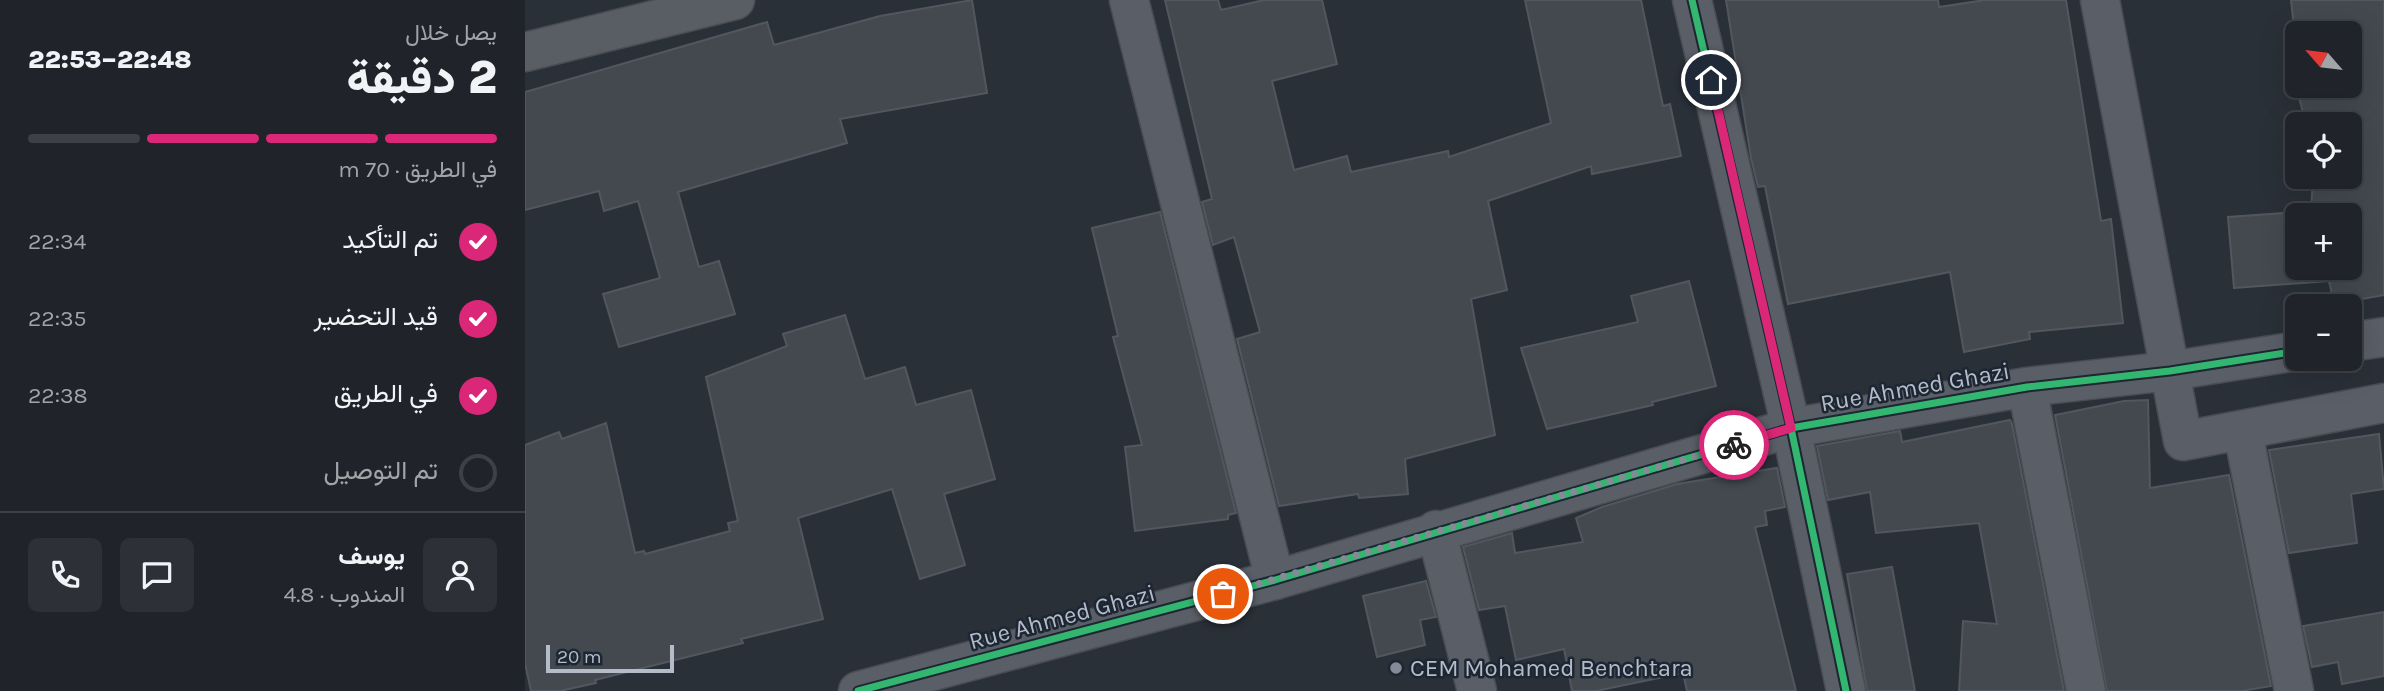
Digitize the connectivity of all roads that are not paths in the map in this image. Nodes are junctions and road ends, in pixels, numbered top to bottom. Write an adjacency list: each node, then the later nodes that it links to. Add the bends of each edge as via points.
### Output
1 (735, 0): 5 (main road)
2 (1129, 0): 15 (street)
3 (1692, 0): 12 (street)
4 (2100, 0): 9 (street)
5 (525, 52)
6 (2384, 337): 7 (street)
7 (2362, 340)
8 (2285, 353): 9 (street, Rue Ahmed Ghazi)
9 (2170, 371): 10 (street, Rue Ahmed Ghazi); 13 (street, via 2183,442)
10 (2027, 387): 12 (street, Rue Ahmed Ghazi); 19 (street)
11 (2384, 403): 13 (street)
12 (1791, 428): 14 (street, Rue Ahmed Ghazi); 18 (street)
13 (2243, 432): 20 (street)
14 (1436, 530): 15 (street, Rue Ahmed Ghazi); 17 (street)
15 (1275, 580): 16 (street, Rue Ahmed Ghazi)
16 (858, 691)
17 (1477, 691)
18 (1846, 691)
19 (2086, 691)
20 (2294, 691)

